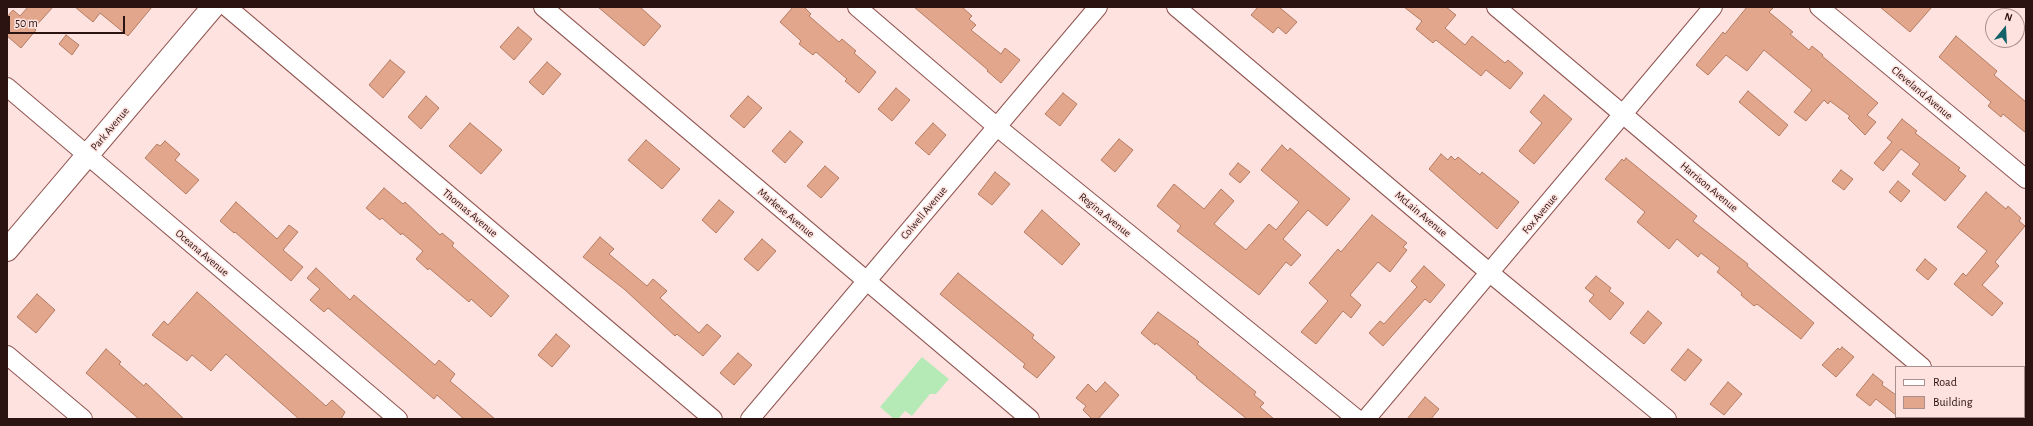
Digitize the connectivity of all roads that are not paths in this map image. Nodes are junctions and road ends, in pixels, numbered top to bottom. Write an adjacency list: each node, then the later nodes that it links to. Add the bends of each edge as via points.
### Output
1 (213, 7): 13 (street, Park Avenue)
2 (227, 7): 22 (street, Thomas Avenue)
3 (543, 7): 17 (street, Markese Avenue)
4 (857, 7): 12 (street, Regina Avenue)
5 (1098, 7): 12 (street, Colwell Avenue)
6 (1176, 7): 16 (street, McLain Avenue)
7 (1496, 7): 11 (street, Harrison Avenue)
8 (1713, 7): 11 (street, Fox Avenue)
9 (1818, 7): 14 (street, Cleveland Avenue)
10 (7, 87): 13 (street, Oceana Avenue)
11 (1623, 114): 16 (street, Fox Avenue); 19 (street, Harrison Avenue)
12 (996, 126): 17 (street, Colwell Avenue); 25 (street, Regina Avenue)
13 (88, 156): 15 (street, Park Avenue); 21 (street, Oceana Avenue)
14 (2026, 179)
15 (7, 250)
16 (1490, 273): 26 (street, Fox Avenue); 27 (street, McLain Avenue)
17 (867, 281): 23 (street, Colwell Avenue); 24 (street, Markese Avenue)
18 (7, 354): 20 (street)
19 (1921, 366)
20 (83, 419)
21 (398, 419)
22 (713, 419)
23 (750, 419)
24 (1030, 419)
25 (1357, 419)
26 (1366, 419)
27 (1668, 419)

